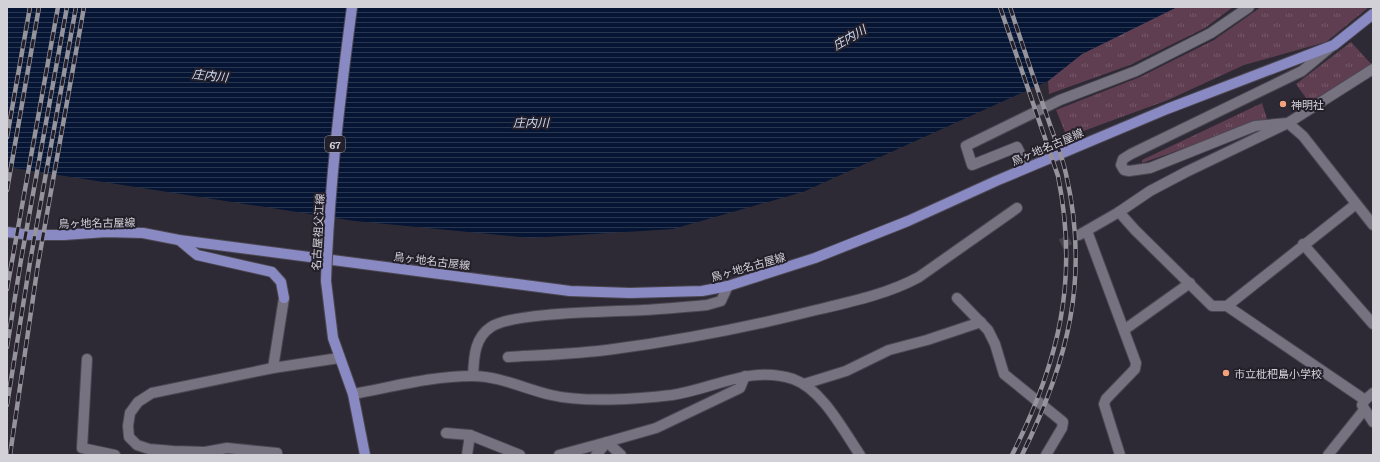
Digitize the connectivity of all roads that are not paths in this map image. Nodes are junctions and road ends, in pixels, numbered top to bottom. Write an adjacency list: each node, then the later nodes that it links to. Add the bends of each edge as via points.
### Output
1 (352, 7): 24 (main road, 名古屋祖父江線 / 67, bridge, via 336,127 328,230 326,281)
2 (1249, 7): 7 (street, via 1211,33 1136,71 1060,100 966,146 972,165 1017,147)
3 (1373, 14): 4 (main road, 鳥ヶ地名古屋線)
4 (1334, 45): 6 (street, via 1302,71 1131,154 1123,159 1121,165 1124,170 1129,171 1150,168 1255,126); 7 (main road, 鳥ヶ地名古屋線, via 1167,109)
5 (1373, 69): 6 (street)
6 (1288, 123): 8 (street, via 1303,136); 10 (street, via 1186,172 1150,191)
7 (1027, 167): 16 (main road, 鳥ヶ地名古屋線, via 908,221 822,255)
8 (1356, 204): 11 (street); 14 (street)
9 (1017, 208): 23 (street, via 914,280 850,302 704,336 614,349)
10 (1119, 212): 15 (street); 22 (street, via 1083,233)
11 (1373, 225)
12 (7, 232): 13 (main road, 鳥ヶ地名古屋線, via 30,235 143,233)
13 (179, 240): 16 (main road, 鳥ヶ地名古屋線, via 570,291 702,291); 17 (main road, via 197,255 272,272 281,282)
14 (1303, 244): 19 (street); 21 (street)
15 (1190, 283): 19 (street, via 1212,306); 22 (street)
16 (728, 286): 27 (street, via 721,301 707,305 560,315 501,322 482,334 476,348)
17 (284, 298): 26 (street)
18 (957, 298): 20 (street)
19 (1227, 306): 32 (street)
20 (980, 322): 29 (street, via 889,350 846,371); 47 (street, via 988,330 995,344 1004,374 1063,422)
21 (1373, 324)
22 (1124, 330): 48 (street, via 1136,363 1135,369 1104,404)
23 (508, 357)
24 (338, 358): 26 (street); 31 (main road, 名古屋祖父江線 / 67)
25 (87, 359): 38 (street, via 82,448)
26 (273, 368): 37 (street, via 152,393 138,402 130,413 129,436 137,445 149,449)
27 (473, 376): 28 (street, via 514,383 551,396 579,399 674,395); 31 (street, via 431,379)
28 (745, 376): 29 (street, via 781,376); 36 (street, via 740,388 656,428)
29 (804, 384): 46 (street, via 820,398)
30 (1373, 393): 32 (street)
31 (353, 394): 40 (main road, 名古屋祖父江線 / 67)
32 (1364, 405): 33 (street); 49 (street)
33 (1373, 422)
34 (446, 433): 35 (street)
35 (470, 436): 41 (street); 42 (street)
36 (608, 442): 43 (street); 44 (street); 45 (street)
37 (217, 453): 39 (street, via 227,448)
38 (115, 455)
39 (276, 455)
40 (365, 455)
41 (467, 455)
42 (520, 455)
43 (559, 455)
44 (596, 455)
45 (621, 455)
46 (860, 455)
47 (1046, 455)
48 (1120, 455)
49 (1328, 455)

